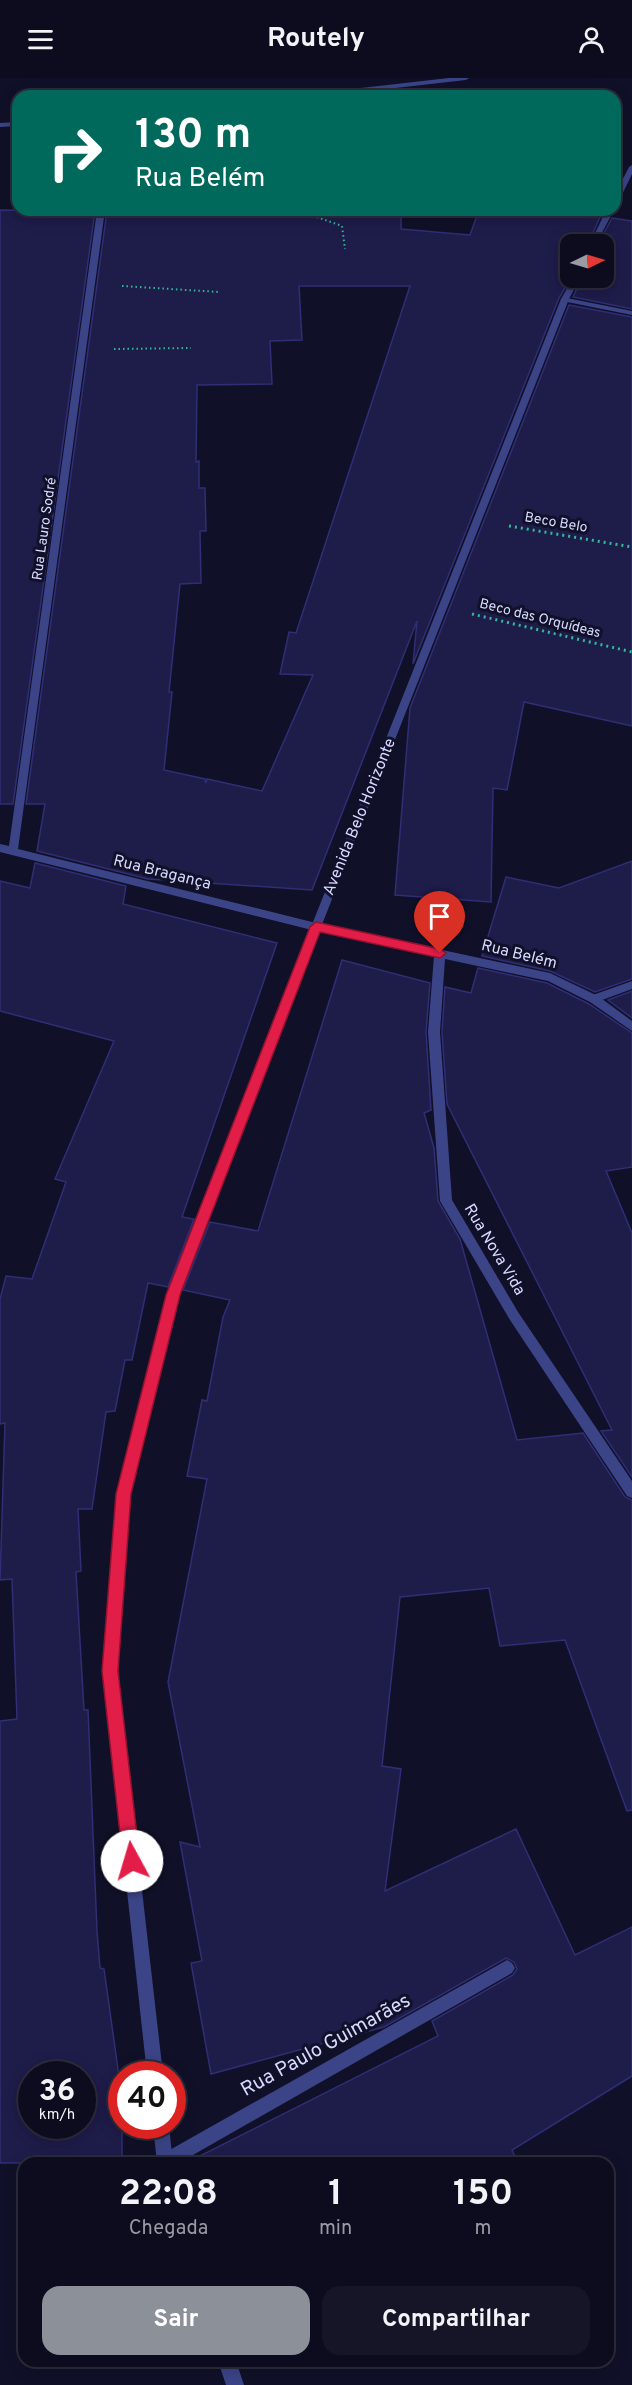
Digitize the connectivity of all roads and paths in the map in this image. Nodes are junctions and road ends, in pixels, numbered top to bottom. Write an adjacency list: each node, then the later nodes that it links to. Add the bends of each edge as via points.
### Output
1 (466, 78): 2 (street)
2 (361, 90)
3 (632, 167): 4 (street)
4 (621, 189)
5 (100, 216): 10 (street, Rua Lauro Sodré)
6 (314, 216): 9 (path, via 342,226)
7 (607, 216): 8 (street)
8 (598, 234)
9 (345, 249)
10 (92, 285): 12 (path); 16 (street, Rua Lauro Sodré)
11 (571, 288): 13 (street, Avenida Belo Horizonte)
12 (219, 292)
13 (565, 300): 14 (street); 17 (street, Avenida Belo Horizonte)
14 (632, 313)
15 (190, 348): 16 (path)
16 (83, 350): 22 (street, Rua Lauro Sodré)
17 (477, 520): 18 (path, Beco Belo); 19 (street, Avenida Belo Horizonte)
18 (632, 547)
19 (443, 607): 20 (path, Beco das Orquídeas); 23 (street, Avenida Belo Horizonte)
20 (632, 652)
21 (0, 848): 22 (street, Rua Bragança)
22 (13, 852): 23 (street, Rua Bragança)
23 (316, 927): 24 (street, Rua Belém); 30 (street, Avenida Belo Horizonte, via 173,1295 124,1494 110,1671)
24 (440, 953): 26 (street, Rua Belém, via 550,977); 28 (street, Rua Nova Vida, via 434,1032 446,1201 514,1316)
25 (632, 985): 26 (street)
26 (594, 999): 27 (street, Rua Belém)
27 (632, 1027)
28 (632, 1492)
29 (507, 1968): 33 (street, Rua Paulo Guimarães)
30 (154, 2061)
31 (162, 2139): 32 (street)
32 (164, 2157)
33 (174, 2157)
34 (229, 2367): 35 (street)
35 (235, 2385)

